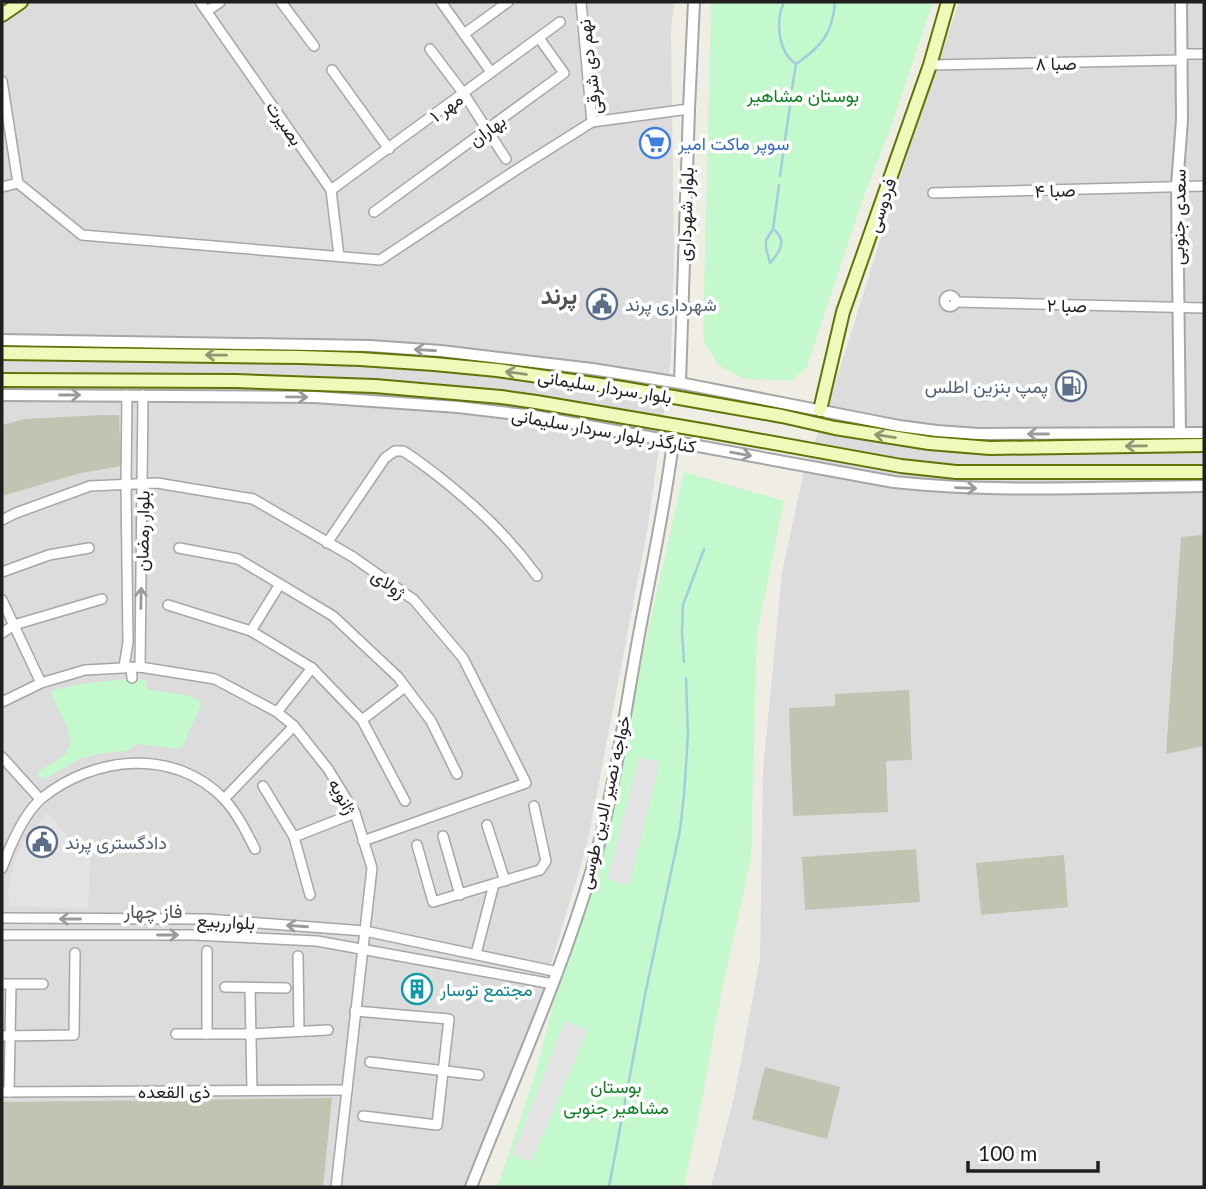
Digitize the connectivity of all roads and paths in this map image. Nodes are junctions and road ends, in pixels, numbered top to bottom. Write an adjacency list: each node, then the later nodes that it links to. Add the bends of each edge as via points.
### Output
1 (22, 2): 12 (main road)
2 (200, 2): 11 (street, بصیرت)
3 (220, 2): 11 (street)
4 (281, 2): 16 (street)
5 (441, 2): 14 (street)
6 (509, 2): 14 (street)
7 (581, 2): 26 (street, نهم دی شرقی)
8 (694, 2): 25 (street, بلوار شهرداری)
9 (948, 2): 20 (main road, فردوسی)
10 (1181, 2): 19 (street, سعدی جنوبی)
11 (207, 11): 34 (street, بصیرت)
12 (2, 15)
13 (560, 22): 15 (street, مهر ۱)
14 (464, 34): 22 (street)
15 (539, 38): 22 (street, مهر ۱); 27 (street, بهاران, via 564,73)
16 (314, 46)
17 (430, 49): 24 (street)
18 (1204, 54): 19 (street, صبا ۸)
19 (1182, 57): 20 (street, صبا ۸); 31 (street, سعدی جنوبی)
20 (930, 65): 55 (main road, فردوسی, via 843,312)
21 (331, 70): 28 (street)
22 (491, 72): 24 (street, مهر ۱)
23 (2, 81): 30 (street)
24 (464, 94): 27 (street); 28 (street, مهر ۱)
25 (689, 109): 26 (street, نهم دی شرقی); 47 (street, بلوار شهرداری)
26 (592, 122): 37 (street, via 380,260)
27 (487, 131): 29 (street); 36 (street, بهاران)
28 (389, 149): 34 (street, مهر ۱)
29 (506, 159)
30 (18, 183): 33 (street); 37 (street, via 82,235)
31 (1177, 186): 32 (street, صبا ۴); 35 (street, صبا ۴); 39 (street, سعدی جنوبی)
32 (1204, 186)
33 (2, 187)
34 (331, 190): 37 (street, بصیرت)
35 (933, 193)
36 (374, 212)
37 (339, 256)
38 (956, 302): 39 (street, صبا ۲)
39 (1178, 308): 40 (street, صبا ۲); 57 (street, سعدی جنوبی)
40 (1204, 308)
41 (4, 338): 42 (street)
42 (87, 341): 43 (street); 45 (street)
43 (131, 342): 45 (street); 47 (street, one-way to 43, via 500,357 370,346)
44 (2, 353): 45 (main road, بلوار سردار سلیمانی)
45 (108, 355): 54 (main road, بلوار سردار سلیمانی, one-way to 45, via 434,364)
46 (2, 380): 51 (main road, بلوار سردار سلیمانی, via 336,384)
47 (680, 383): 52 (street)
48 (2, 395): 49 (street, کنارگذر بلوار سردار سلیمانی, one-way to 49)
49 (127, 395): 50 (street, کنارگذر بلوار سردار سلیمانی); 63 (street, بلوار رمضان)
50 (143, 395): 53 (street, کنارگذر بلوار سردار سلیمانی, one-way to 53, via 315,397); 64 (street, بلوار رمضان)
51 (501, 397): 53 (street); 56 (street); 62 (main road, بلوار سردار سلیمانی, via 901,466 956,472)
52 (761, 398): 54 (street); 55 (street)
53 (458, 407): 56 (street, کنارگذر بلوار سردار سلیمانی)
54 (729, 407): 60 (main road, بلوار سردار سلیمانی, one-way to 54, via 990,448 835,428)
55 (820, 410): 57 (street, one-way to 55, via 978,434 899,426)
56 (534, 416): 59 (street, کنارگذر بلوار سردار سلیمانی)
57 (1180, 433): 58 (street)
58 (1204, 433)
59 (673, 442): 67 (street, کنارگذر بلوار سردار سلیمانی, one-way to 67, via 939,487); 119 (street, خواجه نصیر الدین طوسی, via 613,783 592,869)
60 (1204, 445)
61 (1204, 472): 62 (main road, بلوار سردار سلیمانی)
62 (1149, 473): 65 (street); 67 (street)
63 (126, 484): 64 (street, ژولای); 68 (street, ژولای, via 90,486); 81 (street, بلوار رمضان)
64 (142, 484): 69 (street, ژولای, via 253,499); 81 (street, بلوار رمضان, one-way to 64)
65 (1185, 486): 66 (street, کنارگذر بلوار سردار سلیمانی); 67 (street, کنارگذر بلوار سردار سلیمانی)
66 (1204, 486)
67 (1114, 487)
68 (2, 520)
69 (327, 542): 73 (street, via 385,458 402,451 488,518); 101 (street, ژولای, via 414,600 463,658 526,783)
70 (89, 548): 72 (street, via 49,555)
71 (179, 548): 74 (street, via 238,559)
72 (2, 572)
73 (537, 576)
74 (279, 584): 79 (street); 85 (street, via 333,616)
75 (2, 600): 78 (street)
76 (102, 600): 78 (street)
77 (168, 606): 79 (street)
78 (14, 625): 80 (street); 84 (street)
79 (251, 631): 82 (street)
80 (2, 633)
81 (132, 667): 83 (street); 84 (street, ژانویه, via 85,670); 87 (street, ژانویه, via 215,679)
82 (312, 668): 87 (street); 88 (street)
83 (132, 678)
84 (41, 683): 86 (street, ژانویه)
85 (405, 687): 88 (street); 91 (street, via 431,721)
86 (2, 702)
87 (277, 712): 89 (street, ژانویه)
88 (362, 720): 95 (street)
89 (294, 726): 94 (street); 97 (street, ژانویه)
90 (2, 757): 93 (street)
91 (457, 774)
92 (263, 786): 100 (street)
93 (40, 799): 94 (street, via 86,772 142,762 172,767); 104 (street, via 13,837)
94 (224, 799): 103 (street)
95 (405, 801)
96 (534, 806): 105 (street, via 547,862 540,870)
97 (355, 813): 100 (street); 101 (street, ژانویه)
98 (487, 825): 105 (street)
99 (443, 836): 108 (street)
100 (294, 837): 107 (street)
101 (363, 841): 111 (street, ژانویه, via 372,868)
102 (416, 845): 108 (street, via 433,902)
103 (255, 849)
104 (2, 868)
105 (505, 881): 106 (street)
106 (494, 884): 108 (street); 117 (street)
107 (310, 895)
108 (460, 895)
109 (2, 918): 110 (street, بلوارربیع, one-way to 109)
110 (194, 919): 111 (street, بلوارربیع, one-way to 110); 113 (street)
111 (365, 931): 114 (street, ژانویه); 117 (street, بلوارربیع)
112 (2, 935): 113 (street, بلوارربیع, one-way to 113)
113 (194, 935): 114 (street, بلوارربیع)
114 (363, 948): 122 (street, بلوارربیع); 126 (street, ژانویه)
115 (207, 951): 130 (street)
116 (75, 953): 132 (street, via 74,1035)
117 (476, 954): 119 (street, بلوارربیع)
118 (298, 956): 128 (street)
119 (558, 972): 122 (street, خواجه نصیر الدین طوسی)
120 (6, 984): 121 (street); 132 (street)
121 (44, 984)
122 (553, 984): 141 (street, خواجه نصیر الدین طوسی)
123 (225, 987): 124 (street)
124 (250, 988): 125 (street); 131 (street)
125 (286, 988)
126 (355, 1011): 134 (street, via 449,1019); 137 (street, ژانویه)
127 (328, 1030): 128 (street)
128 (299, 1031): 131 (street)
129 (176, 1034): 130 (street)
130 (207, 1034): 131 (street)
131 (251, 1034): 136 (street)
132 (6, 1036): 138 (street)
133 (370, 1062): 134 (street)
134 (444, 1071): 135 (street); 139 (street, via 438,1125)
135 (479, 1075)
136 (253, 1090): 137 (street, ذی القعده); 138 (street, ذی القعده)
137 (347, 1090): 140 (street, ژانویه)
138 (5, 1092)
139 (363, 1116)
140 (336, 1187)
141 (471, 1187)

